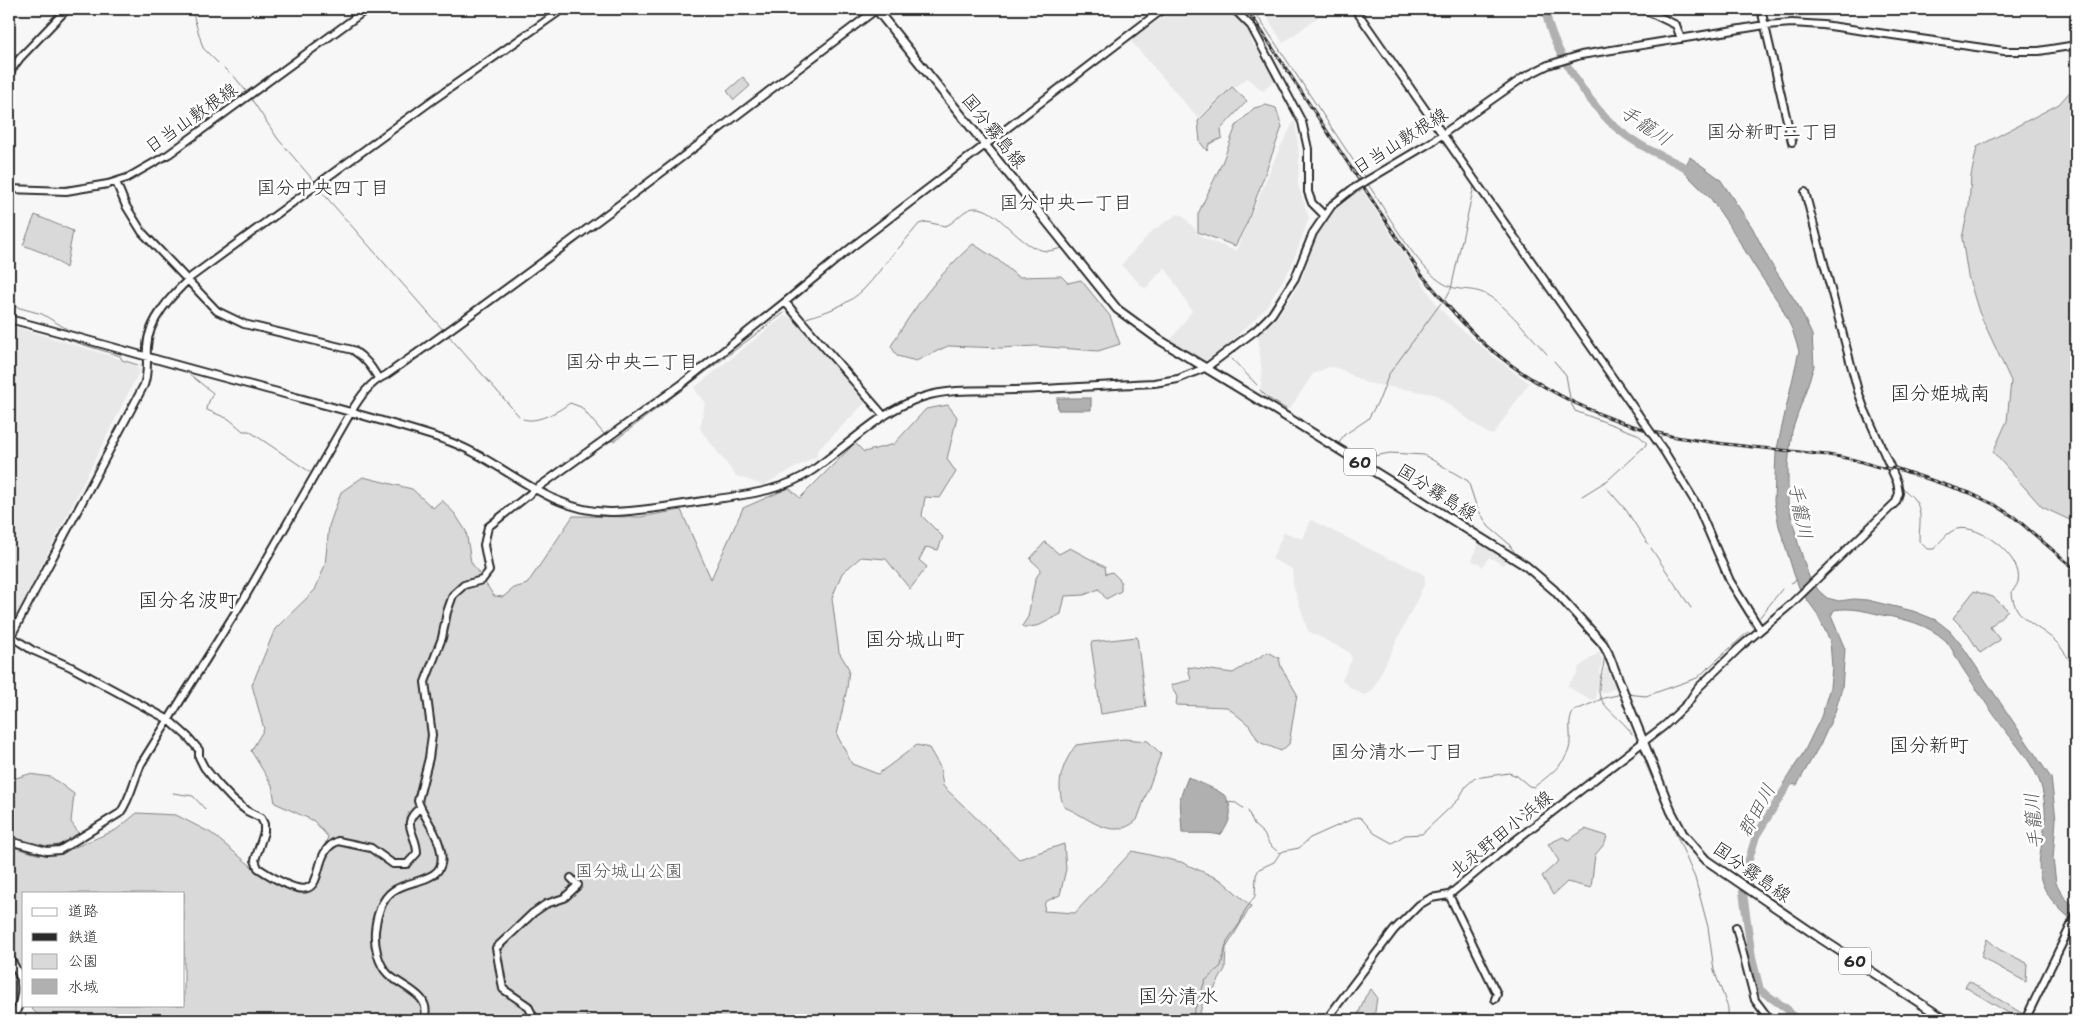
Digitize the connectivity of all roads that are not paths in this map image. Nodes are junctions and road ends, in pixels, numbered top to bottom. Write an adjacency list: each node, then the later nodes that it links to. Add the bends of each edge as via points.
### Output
1 (67, 9): 13 (street)
2 (367, 9): 17 (street, 日当山敷根線, via 169,154)
3 (563, 9): 21 (street)
4 (876, 9): 16 (main road, 国分霧島線 / 60); 26 (street, via 563,248)
5 (1163, 9): 16 (street)
6 (1234, 9): 20 (street, via 1251,26 1302,122 1308,149 1308,192 1312,203)
7 (1355, 9): 14 (street)
8 (1643, 9): 11 (street, via 1676,25)
9 (1761, 9): 10 (street)
10 (1765, 25): 11 (street, 日当山敷根線); 12 (street, 日当山敷根線, via 1823,25 2004,50 2039,51); 15 (street)
11 (1681, 39): 14 (street, 日当山敷根線, via 1579,55 1548,65 1524,77)
12 (2076, 46)
13 (9, 73)
14 (1442, 133): 20 (street, 日当山敷根線, bridge, via 1351,190); 30 (street, bridge, via 1664,450 1697,505 1730,581)
15 (1792, 142)
16 (987, 145): 22 (street); 25 (main road, 国分霧島線 / 60, via 1117,309 1158,340)
17 (116, 182): 18 (street, 日当山敷根線, via 66,191); 21 (street, via 132,219)
18 (9, 189)
19 (1805, 192): 30 (street, 北永野田小浜線, via 1858,391 1899,493 1896,502 1883,516)
20 (1324, 215): 25 (street, 日当山敷根線, via 1313,232 1295,278 1272,314)
21 (187, 280): 24 (street, via 168,302 149,334); 26 (street, via 209,304 228,318 353,350 363,356)
22 (785, 302): 28 (street); 29 (street, via 682,384)
23 (9, 319): 24 (street, 日当山敷根線)
24 (147, 356): 27 (street, 日当山敷根線); 31 (street, via 148,375 144,385)
25 (1207, 367): 28 (street, 日当山敷根線, via 1178,379 1154,383 938,394 899,406); 33 (main road, 国分霧島線 / 60, via 1512,557 1554,590 1603,644)
26 (378, 378): 27 (street)
27 (351, 412): 29 (street, 日当山敷根線, via 458,445); 32 (street, via 245,597)
28 (884, 416): 29 (street, 日当山敷根線, via 812,471 791,483 759,493 608,512 581,510)
29 (536, 489): 34 (street, via 488,527 484,545 488,574 482,580 460,587 450,603 442,638 425,682 432,735 418,801)
30 (1760, 629): 33 (street, 北永野田小浜線, via 1698,688 1677,715)
31 (10, 636): 32 (street)
32 (168, 720): 34 (street, via 194,743 204,767 232,800 261,818 264,832 255,860 258,868 297,890 312,885 328,847 338,841 371,848 393,864 407,864 417,853 409,826); 35 (street, via 141,764 126,805 113,818 60,850 47,851)
33 (1644, 742): 37 (street, 北永野田小浜線); 47 (main road, 国分霧島線 / 60, via 1671,811 1699,854)
34 (420, 808): 43 (street, via 438,842 439,867 426,880 392,891 382,904 375,934 376,946 387,973 422,998)
35 (9, 841)
36 (571, 878): 44 (street, via 578,885 564,898 533,913 496,948 503,989 528,1006)
37 (1449, 895): 41 (street, via 1498,994); 45 (street, 北永野田小浜線, via 1423,902 1402,921)
38 (2076, 915): 48 (street)
39 (1736, 927): 46 (street, via 1755,1000)
40 (9, 956): 42 (street, via 20,978 21,990 20,1002)
41 (1494, 1000)
42 (10, 1020)
43 (424, 1020)
44 (535, 1020)
45 (1326, 1020)
46 (1770, 1020)
47 (1946, 1020)
48 (2024, 1020)

